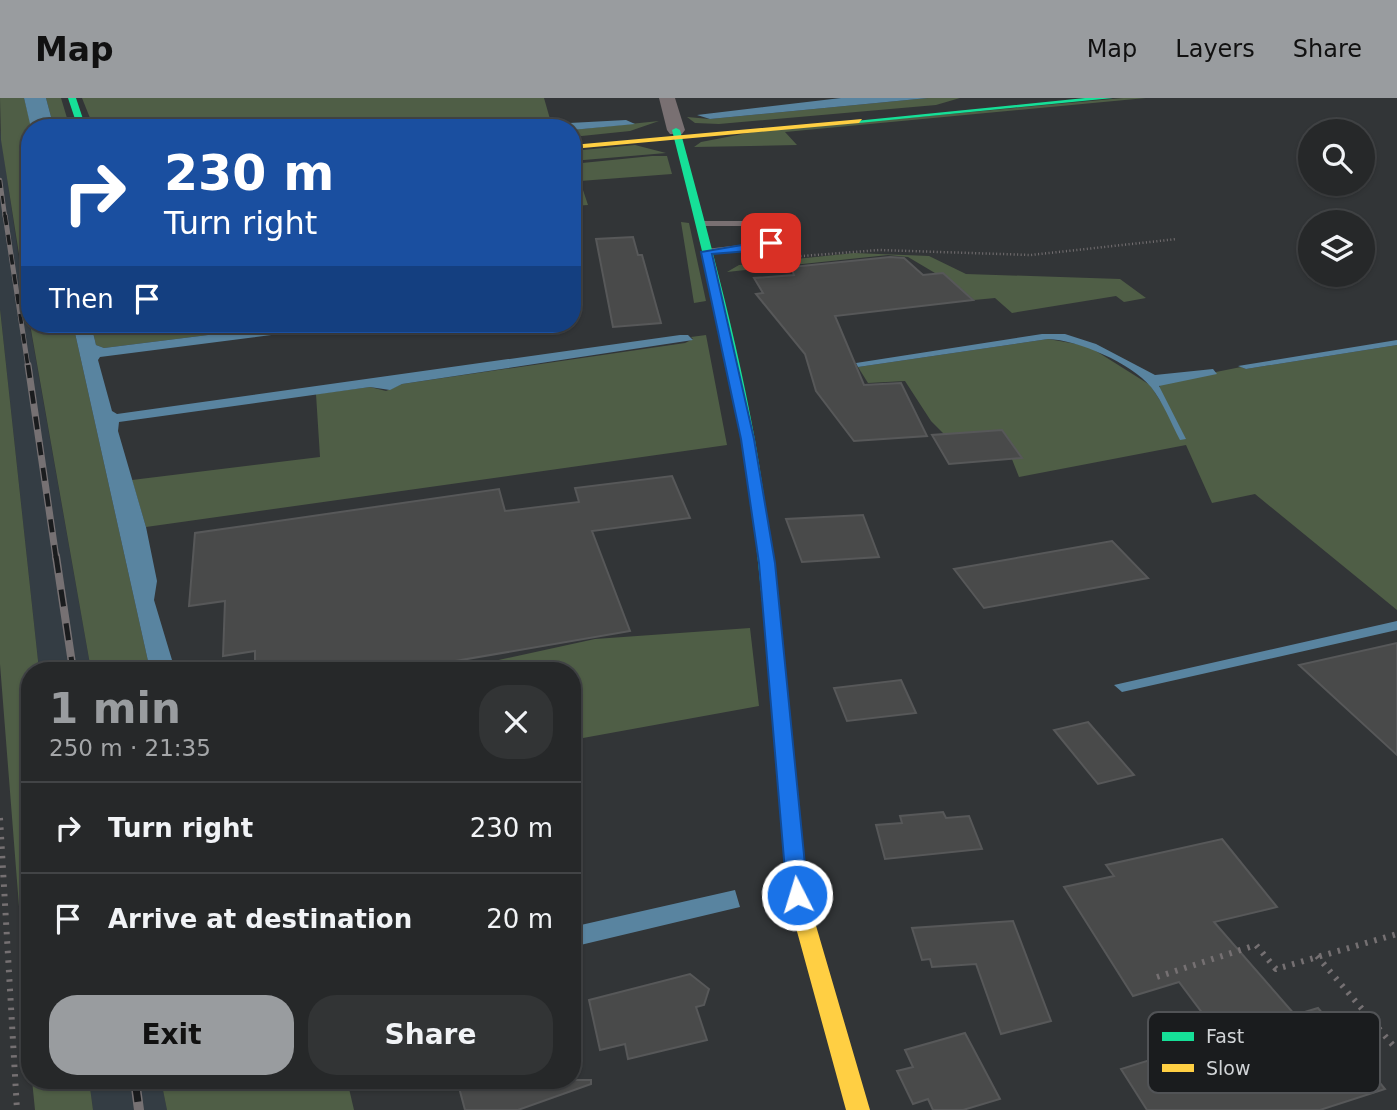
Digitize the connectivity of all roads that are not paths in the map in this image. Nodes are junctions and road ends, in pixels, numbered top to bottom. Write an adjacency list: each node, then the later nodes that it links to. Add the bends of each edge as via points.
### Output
1 (72, 98): 5 (street)
2 (667, 98): 6 (street)
3 (967, 98): 6 (street, via 936,107)
4 (1110, 98): 6 (street)
5 (79, 119)
6 (677, 133): 7 (street); 8 (street); 9 (street)
7 (581, 138)
8 (581, 146)
9 (700, 224): 10 (street); 10 (lane, via 750,223 756,244)
10 (706, 252): 11 (street, via 747,439 767,563 797,895)
11 (858, 1110)

